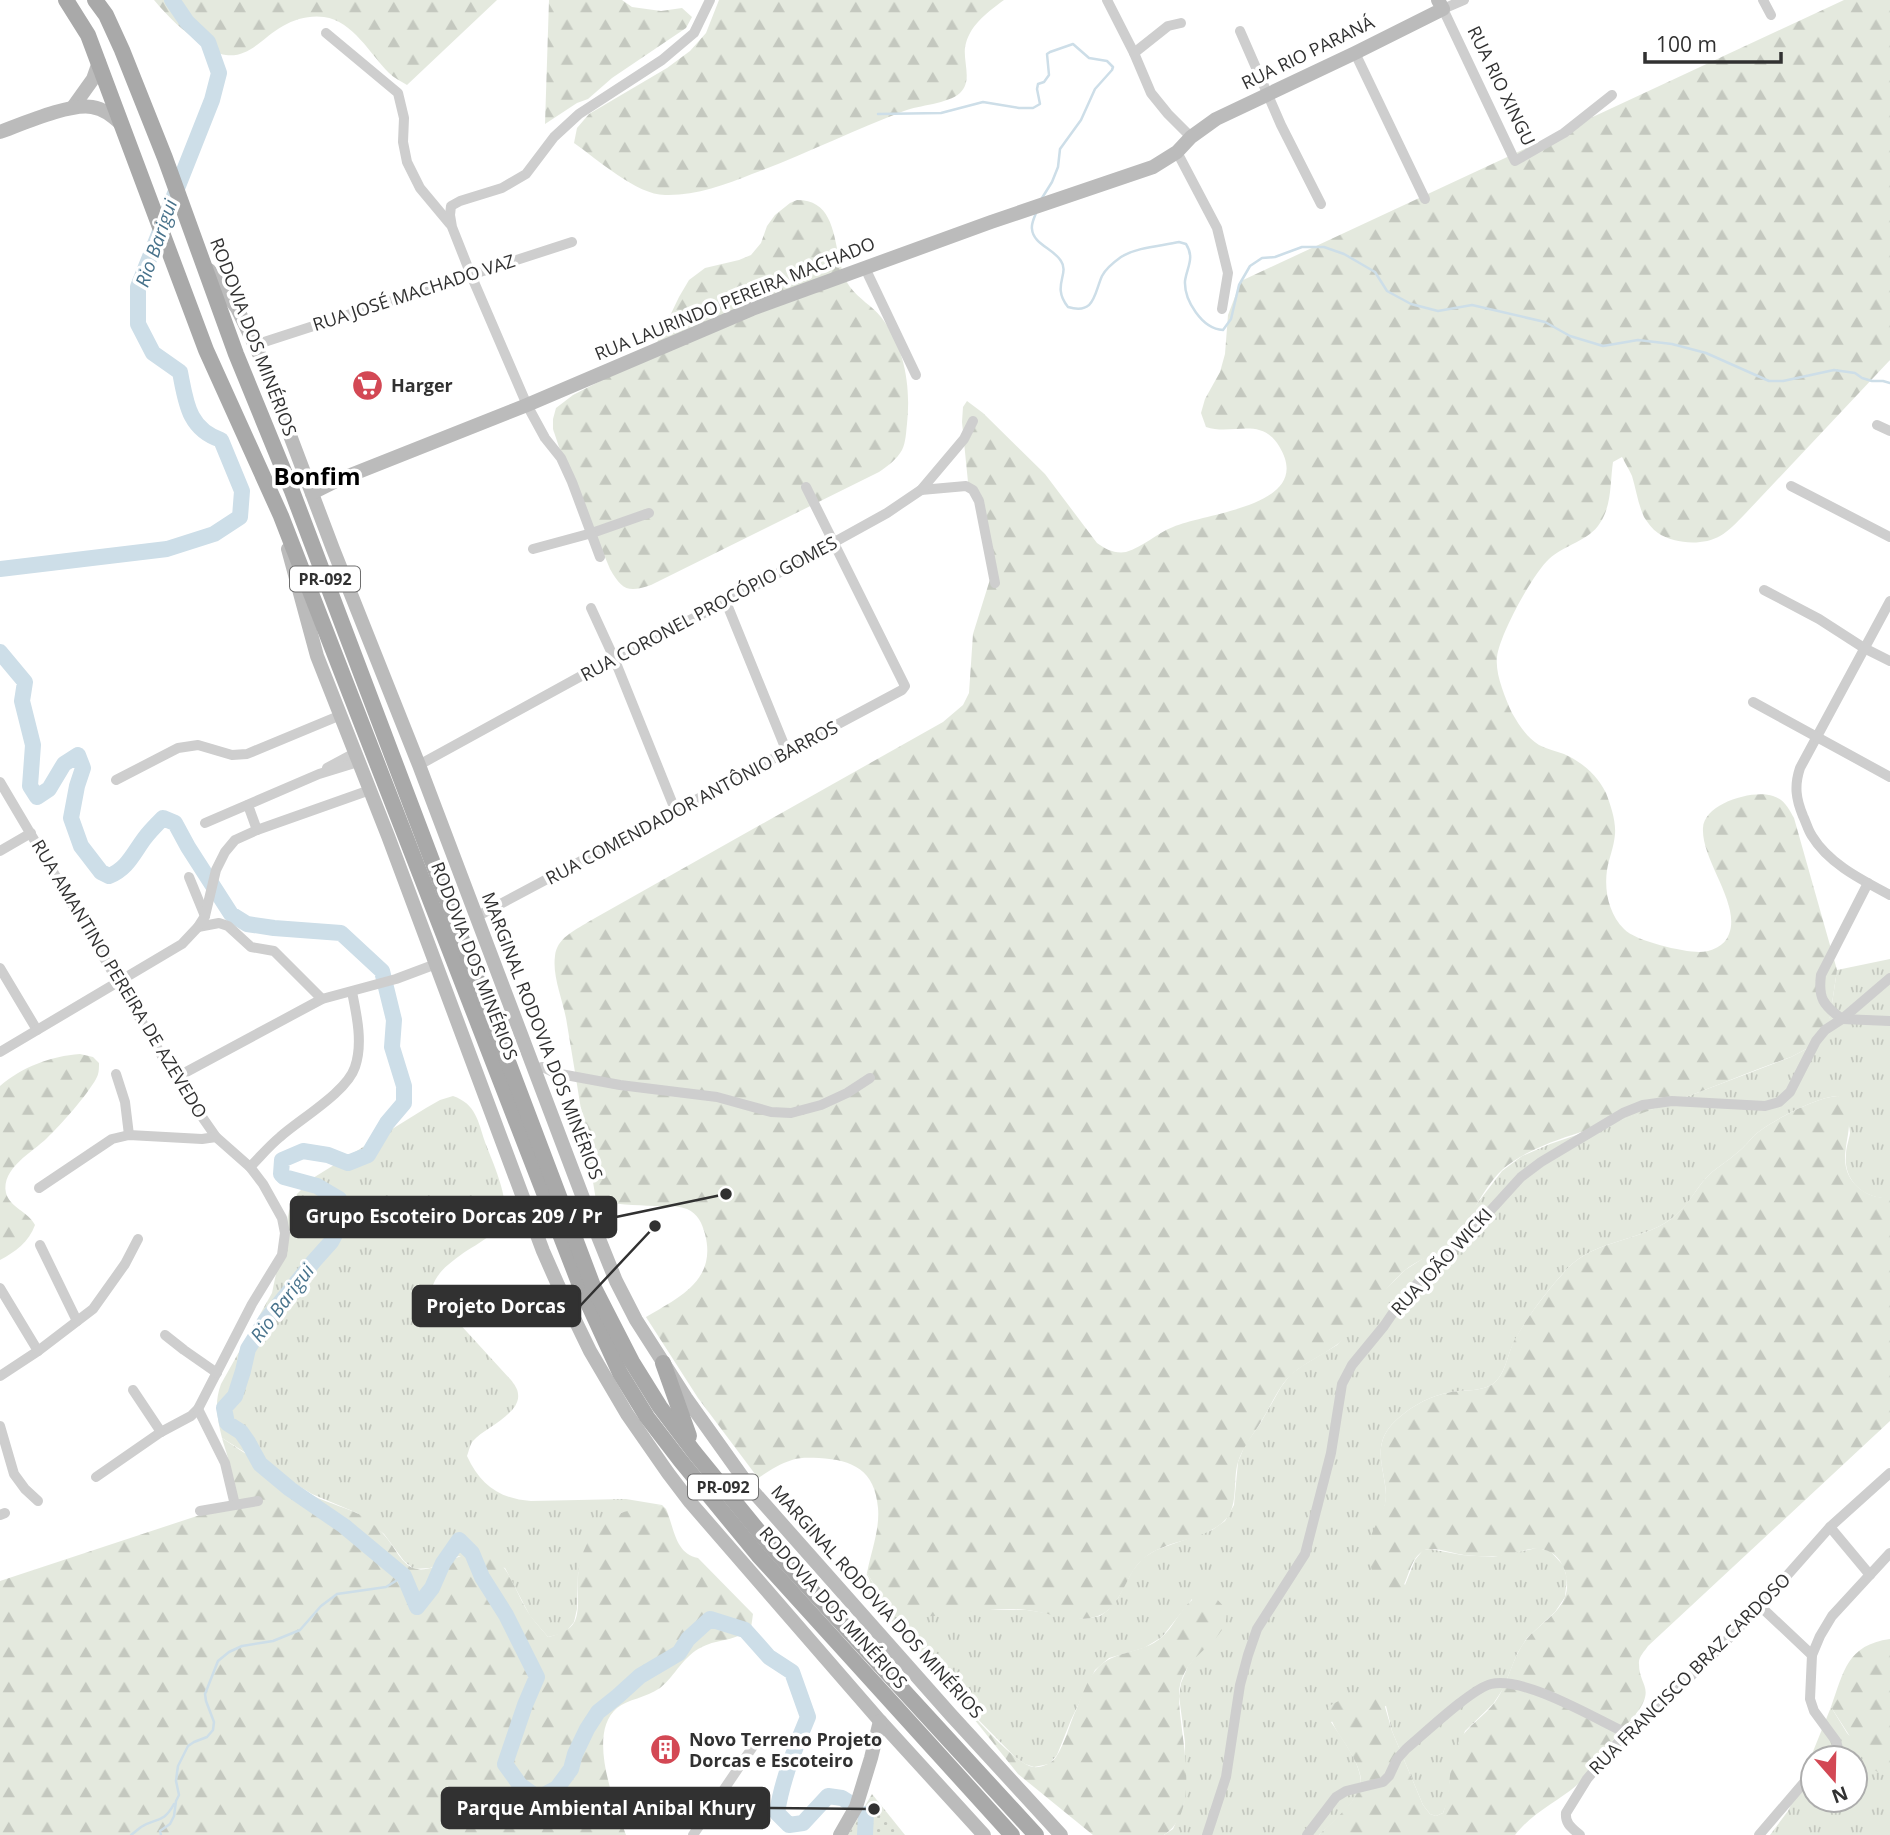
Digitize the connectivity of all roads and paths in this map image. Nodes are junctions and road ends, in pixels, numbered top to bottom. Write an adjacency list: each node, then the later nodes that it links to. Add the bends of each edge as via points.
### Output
1 (66, 0): 14 (main road, RODOVIA DOS MINÉRIOS / PR-092)
2 (95, 0): 26 (main road, RODOVIA DOS MINÉRIOS / PR-092, via 122,50)
3 (710, 0): 24 (street, via 694,33 662,60 579,114 526,173 502,188 451,206)
4 (1107, 0): 12 (street)
5 (1464, 0): 7 (street, RUA RIO PARANÁ)
6 (1763, 0): 8 (street)
7 (1441, 4): 13 (main road, RUA RIO PARANÁ); 16 (street, RUA RIO XINGU, via 1515,161 1564,132)
8 (1772, 15)
9 (1181, 23): 12 (street, via 1168,26)
10 (1240, 31): 15 (street)
11 (326, 33): 24 (street, via 398,93 407,162 419,187)
12 (1134, 53): 20 (street, via 1151,93)
13 (1355, 53): 15 (main road, RUA RIO PARANÁ); 22 (street)
14 (99, 62): 17 (main road); 18 (main road, RODOVIA DOS MINÉRIOS / PR-092)
15 (1268, 94): 20 (main road, RUA RIO PARANÁ, via 1216,119); 23 (street)
16 (1612, 95)
17 (73, 107): 18 (main road, via 107,112); 19 (main road)
18 (121, 124): 41 (main road, RODOVIA DOS MINÉRIOS / PR-092, via 206,350)
19 (0, 132)
20 (1191, 137): 21 (main road, RUA RIO PARANÁ)
21 (1177, 152): 27 (main road, RUA LAURINDO PEREIRA MACHADO, via 1153,167); 29 (street, via 1217,228 1228,273)
22 (1425, 199)
23 (1321, 204)
24 (452, 226): 28 (street)
25 (572, 242): 28 (street, RUA JOSÉ MACHADO VAZ)
26 (205, 265): 30 (main road, MARGINAL RODOVIA DOS MINÉRIOS, via 237,308); 108 (main road, RODOVIA DOS MINÉRIOS / PR-092, via 593,1286 632,1362)
27 (865, 268): 31 (street); 32 (main road, RUA LAURINDO PEREIRA MACHADO, via 752,309)
28 (471, 275): 30 (street, RUA JOSÉ MACHADO VAZ); 32 (street)
29 (1222, 309)
30 (256, 345): 39 (main road, MARGINAL RODOVIA DOS MINÉRIOS)
31 (916, 376)
32 (527, 405): 39 (main road, RUA LAURINDO PEREIRA MACHADO); 42 (street, via 561,458)
33 (973, 421): 38 (street, RUA CORONEL PROCÓPIO GOMES, via 964,439)
34 (1877, 425): 35 (street)
35 (1890, 432)
36 (1791, 486): 43 (street)
37 (806, 487): 44 (street)
38 (921, 490): 44 (street, RUA CORONEL PROCÓPIO GOMES); 47 (street, via 966,486 973,490 979,500)
39 (312, 493): 60 (main road, MARGINAL RODOVIA DOS MINÉRIOS)
40 (649, 513): 42 (street)
41 (281, 516): 56 (main road, via 317,656); 125 (main road, RODOVIA DOS MINÉRIOS / PR-092, via 581,1288 620,1373 656,1427 758,1555)
42 (592, 533): 45 (street); 46 (street)
43 (1890, 537)
44 (834, 543): 50 (street, RUA CORONEL PROCÓPIO GOMES); 58 (street, RUA COMENDADOR ANTÔNIO BARROS, via 905,686)
45 (533, 549)
46 (600, 557)
47 (995, 583)
48 (1765, 590): 52 (street)
49 (1890, 601): 52 (street)
50 (726, 602): 53 (street, RUA CORONEL PROCÓPIO GOMES); 58 (street)
51 (591, 608): 53 (street)
52 (1864, 648): 54 (street); 57 (street)
53 (614, 658): 60 (street, RUA CORONEL PROCÓPIO GOMES); 66 (street)
54 (1890, 661)
55 (1753, 702): 57 (street)
56 (341, 715): 59 (main road); 62 (street, via 247,754 232,755 198,745 178,748)
57 (1816, 738): 61 (street); 72 (street, via 1800,768 1797,799 1811,835 1823,851)
58 (787, 752): 66 (street, RUA COMENDADOR ANTÔNIO BARROS)
59 (357, 758): 64 (main road); 65 (street)
60 (419, 765): 75 (main road, MARGINAL RODOVIA DOS MINÉRIOS)
61 (1890, 776)
62 (116, 780)
63 (0, 782): 69 (street, RUA AMANTINO PEREIRA DE AZEVEDO)
64 (370, 790): 68 (street); 77 (main road)
65 (248, 805): 67 (street); 68 (street)
66 (676, 812): 75 (street, RUA COMENDADOR ANTÔNIO BARROS)
67 (205, 823)
68 (257, 830): 74 (street, via 235,840 225,852)
69 (31, 833): 70 (street); 80 (street, RUA AMANTINO PEREIRA DE AZEVEDO)
70 (0, 851)
71 (189, 877): 74 (street)
72 (1868, 883): 73 (street); 83 (street, via 1821,975 1822,1000)
73 (1890, 895)
74 (205, 916): 76 (street)
75 (476, 917): 87 (main road, MARGINAL RODOVIA DOS MINÉRIOS)
76 (198, 927): 80 (street, via 182,944); 82 (street, via 219,923 251,947 274,951)
77 (436, 964): 81 (street); 120 (main road, via 544,1251 608,1383 690,1502)
78 (0, 968): 85 (street)
79 (1890, 978): 83 (street)
80 (118, 982): 85 (street); 89 (street, RUA AMANTINO PEREIRA DE AZEVEDO)
81 (352, 992): 82 (street); 93 (street, via 358,1044 351,1076)
82 (322, 999): 89 (street)
83 (1842, 1019): 84 (street); 135 (street, RUA JOÃO WICKI, via 1816,1041 1790,1092 1779,1102 1765,1106 1672,1101 1643,1105 1541,1162 1521,1177 1399,1304 1342,1384 1331,1452 1305,1554 1257,1629 1240,1685 1226,1777)
84 (1890, 1021)
85 (37, 1030): 86 (street)
86 (0, 1052)
87 (533, 1069): 90 (street, via 709,1095 791,1113 821,1105); 101 (main road, MARGINAL RODOVIA DOS MINÉRIOS, via 616,1281)
88 (116, 1074): 91 (street)
89 (175, 1078): 92 (street, RUA AMANTINO PEREIRA DE AZEVEDO)
90 (870, 1078)
91 (129, 1135): 92 (street); 94 (street, via 112,1139)
92 (216, 1137): 93 (street, RUA AMANTINO PEREIRA DE AZEVEDO)
93 (250, 1167): 102 (street, RUA AMANTINO PEREIRA DE AZEVEDO, via 282,1218 282,1255)
94 (39, 1188)
95 (138, 1239): 98 (street, via 93,1309)
96 (40, 1245): 98 (street)
97 (0, 1288): 100 (street)
98 (77, 1321): 100 (street)
99 (166, 1335): 102 (street)
100 (38, 1351): 103 (street)
101 (663, 1363): 108 (main road); 134 (main road, MARGINAL RODOVIA DOS MINÉRIOS, via 751,1489)
102 (217, 1373): 105 (street, RUA AMANTINO PEREIRA DE AZEVEDO)
103 (0, 1376)
104 (133, 1390): 107 (street)
105 (198, 1409): 107 (street); 113 (street, via 225,1463)
106 (0, 1426): 111 (street, via 14,1474)
107 (161, 1432): 110 (street)
108 (694, 1452): 126 (main road, RODOVIA DOS MINÉRIOS / PR-092, via 769,1544)
109 (1890, 1473): 115 (street, RUA FRANCISCO BRAZ CARDOSO)
110 (96, 1477)
111 (38, 1501)
112 (258, 1501): 113 (street)
113 (235, 1505): 114 (street)
114 (200, 1511)
115 (1830, 1527): 117 (street); 118 (street, RUA FRANCISCO BRAZ CARDOSO)
116 (1890, 1553): 117 (street)
117 (1870, 1575): 119 (street, via 1832,1616)
118 (1760, 1606): 119 (street); 121 (street, RUA FRANCISCO BRAZ CARDOSO, via 1701,1667)
119 (1812, 1655): 122 (street, via 1810,1699)
120 (880, 1721): 128 (main road, via 856,1807); 129 (main road)
121 (1626, 1733): 136 (street, via 1549,1696 1510,1683 1491,1684 1475,1691 1406,1749 1383,1782 1336,1797); 137 (street, RUA FRANCISCO BRAZ CARDOSO, via 1587,1779 1566,1813 1568,1824)
122 (1837, 1744)
123 (754, 1745): 127 (street)
124 (1799, 1788): 138 (street)
125 (987, 1807): 130 (main road); 131 (main road, RODOVIA DOS MINÉRIOS / PR-092)
126 (1018, 1815): 132 (main road, RODOVIA DOS MINÉRIOS / PR-092); 133 (main road)
127 (692, 1835)
128 (840, 1835)
129 (984, 1835)
130 (1002, 1835)
131 (1012, 1835)
132 (1036, 1835)
133 (1045, 1835)
134 (1061, 1835)
135 (1207, 1835)
136 (1307, 1835)
137 (1580, 1835)
138 (1759, 1835)

